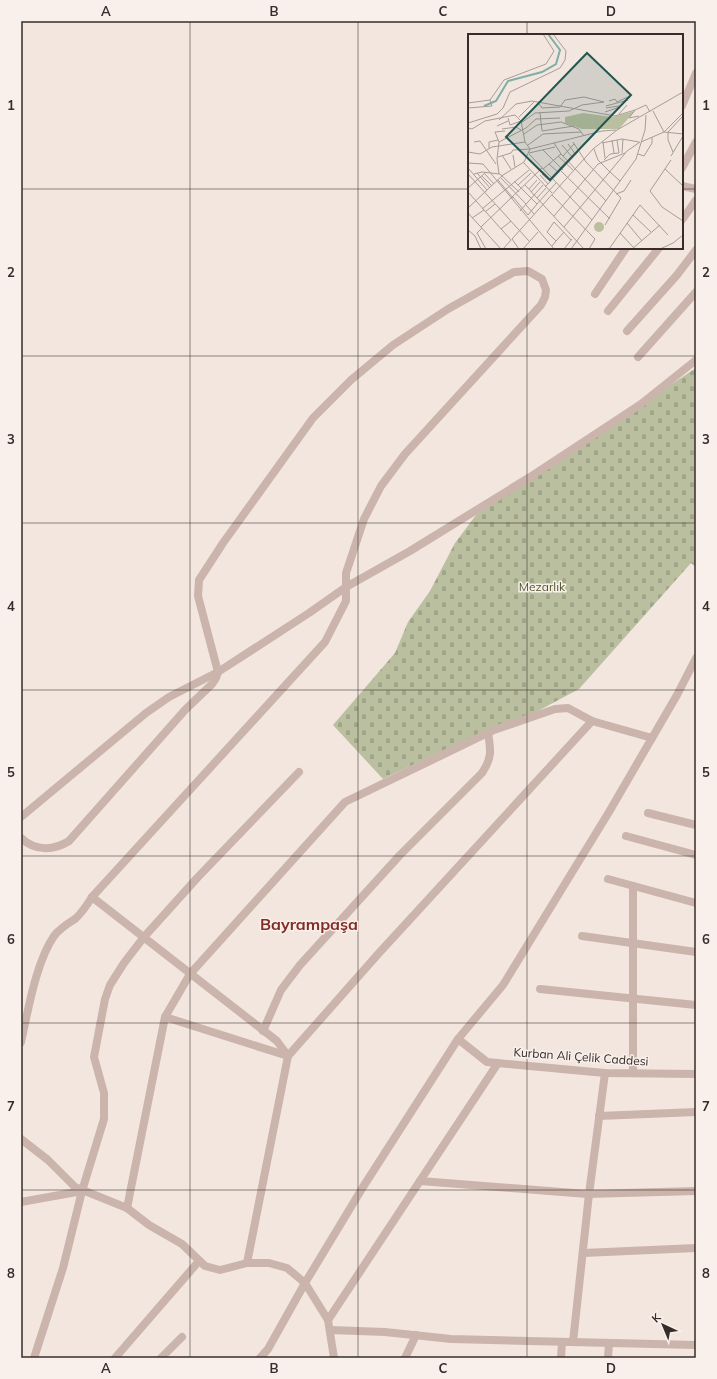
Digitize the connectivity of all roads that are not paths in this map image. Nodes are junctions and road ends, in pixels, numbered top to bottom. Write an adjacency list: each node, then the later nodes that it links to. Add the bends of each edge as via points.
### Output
1 (696, 73): 2 (street)
2 (683, 104)
3 (696, 142): 4 (street)
4 (683, 166)
5 (683, 186): 6 (street)
6 (696, 189)
7 (696, 200): 8 (street)
8 (683, 219)
9 (625, 249): 13 (street)
10 (658, 249): 14 (street)
11 (696, 250): 15 (street)
12 (696, 292): 16 (street)
13 (595, 294)
14 (608, 311)
15 (627, 330)
16 (638, 356)
17 (696, 360): 18 (street, via 641,404 543,468 410,551)
18 (346, 587): 20 (street); 20 (street, via 346,573 364,519 382,486 404,454 541,305 546,290 542,279 536,274 528,271 514,272 417,329 372,361 313,418 199,580 198,596); 33 (street, via 346,601 332,631 317,653 263,708)
19 (696, 658): 23 (street)
20 (218, 672): 26 (street, via 146,712); 29 (street, via 212,684 185,710 68,841 60,846 45,848 31,845)
21 (592, 721): 22 (street, via 562,707); 23 (street); 47 (street, via 378,953)
22 (488, 733): 39 (street, via 345,802); 44 (street, via 490,759 482,774 400,855 300,965 281,990)
23 (652, 738): 45 (street, via 503,985)
24 (299, 772): 36 (street)
25 (648, 813): 27 (street)
26 (21, 817)
27 (696, 825)
28 (626, 836): 30 (street)
29 (21, 838)
30 (696, 855)
31 (608, 879): 32 (street)
32 (633, 886): 34 (street); 37 (street)
33 (92, 897): 36 (street); 46 (street, via 80,914 60,930 48,947 31,996)
34 (696, 903)
35 (582, 936): 37 (street)
36 (144, 937): 39 (street); 56 (street, via 117,973 105,999 94,1057 105,1106 100,1135)
37 (633, 942): 38 (street); 41 (street)
38 (696, 952)
39 (190, 974): 43 (street); 44 (street)
40 (540, 989): 41 (street)
41 (633, 999): 42 (street); 50 (street)
42 (696, 1005)
43 (165, 1017): 47 (street); 60 (street)
44 (263, 1031): 47 (street)
45 (458, 1039): 48 (street, Kurban Ali Çelik Caddesi, via 487,1062); 65 (street, via 362,1187)
46 (21, 1042)
47 (288, 1056): 64 (street)
48 (498, 1063): 49 (street, Kurban Ali Çelik Caddesi); 55 (street)
49 (605, 1073): 50 (street, Kurban Ali Çelik Caddesi); 53 (street)
50 (633, 1073): 51 (street, Kurban Ali Çelik Caddesi)
51 (696, 1074)
52 (696, 1112): 53 (street)
53 (599, 1116): 58 (street)
54 (21, 1139): 56 (street)
55 (420, 1181): 58 (street); 66 (street)
56 (82, 1191): 59 (street); 60 (street); 74 (street, via 63,1268)
57 (696, 1191): 58 (street)
58 (589, 1194): 62 (street)
59 (21, 1202)
60 (127, 1208): 63 (street, via 149,1225 182,1244)
61 (696, 1248): 62 (street)
62 (583, 1253): 71 (street)
63 (199, 1261): 64 (street, via 220,1270); 75 (street)
64 (247, 1263): 65 (street, via 278,1265 294,1273)
65 (305, 1283): 66 (street); 77 (street, via 268,1349)
66 (328, 1320): 67 (street)
67 (330, 1330): 68 (street); 78 (street)
68 (416, 1335): 70 (street, via 451,1339); 79 (street)
69 (182, 1337): 76 (street)
70 (562, 1342): 71 (street); 80 (street)
71 (573, 1342): 72 (street)
72 (609, 1343): 73 (street); 81 (street)
73 (696, 1345)
74 (34, 1358)
75 (115, 1358)
76 (161, 1358)
77 (260, 1358)
78 (334, 1358)
79 (405, 1358)
80 (561, 1358)
81 (608, 1358)

